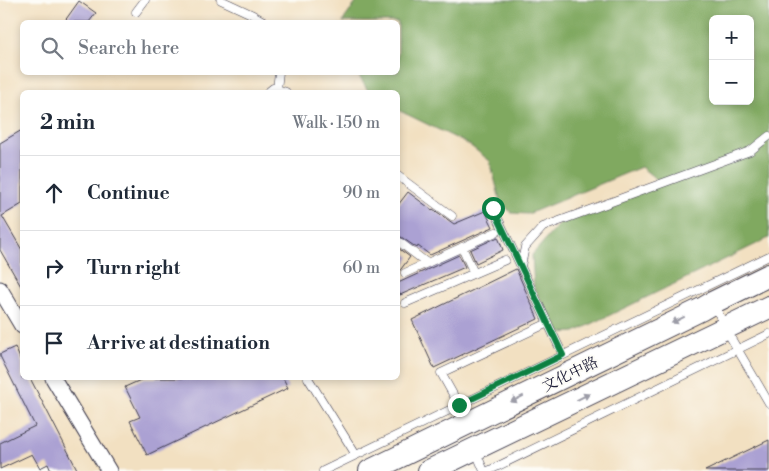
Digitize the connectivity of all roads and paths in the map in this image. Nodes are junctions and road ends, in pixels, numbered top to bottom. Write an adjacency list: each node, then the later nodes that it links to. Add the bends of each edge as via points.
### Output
1 (145, 0): 3 (lane)
2 (222, 0): 4 (lane)
3 (136, 12)
4 (262, 20)
5 (279, 75): 6 (lane)
6 (277, 89): 7 (lane); 8 (lane)
7 (270, 90)
8 (280, 90)
9 (769, 136): 19 (lane, via 750,151 543,227 526,247)
10 (400, 177): 12 (lane)
11 (493, 208): 19 (lane)
12 (452, 216)
13 (496, 232): 15 (lane)
14 (400, 243): 18 (lane)
15 (462, 247): 18 (lane); 21 (lane)
16 (769, 256): 32 (lane)
17 (505, 260): 21 (lane)
18 (427, 263): 20 (lane)
19 (521, 266): 28 (lane)
20 (405, 273)
21 (474, 273): 25 (lane)
22 (769, 275): 24 (main road, 文化中路)
23 (0, 289): 27 (street)
24 (714, 302): 29 (lane); 38 (main road, 文化中路, one-way to 38)
25 (405, 303)
26 (769, 308): 29 (main road, 文化中路)
27 (20, 323)
28 (548, 323): 32 (lane); 36 (lane, via 441,373)
29 (725, 328): 31 (lane); 37 (main road, 文化中路, one-way to 29)
30 (769, 334): 31 (lane)
31 (737, 349): 35 (lane); 43 (lane)
32 (563, 355): 36 (lane)
33 (54, 380): 39 (street)
34 (309, 380): 38 (lane)
35 (769, 403)
36 (459, 405): 38 (lane)
37 (474, 449): 41 (main road, 文化中路); 42 (lane)
38 (363, 463): 40 (lane)
39 (109, 471)
40 (323, 471)
41 (429, 471)
42 (484, 471)
43 (488, 471)

